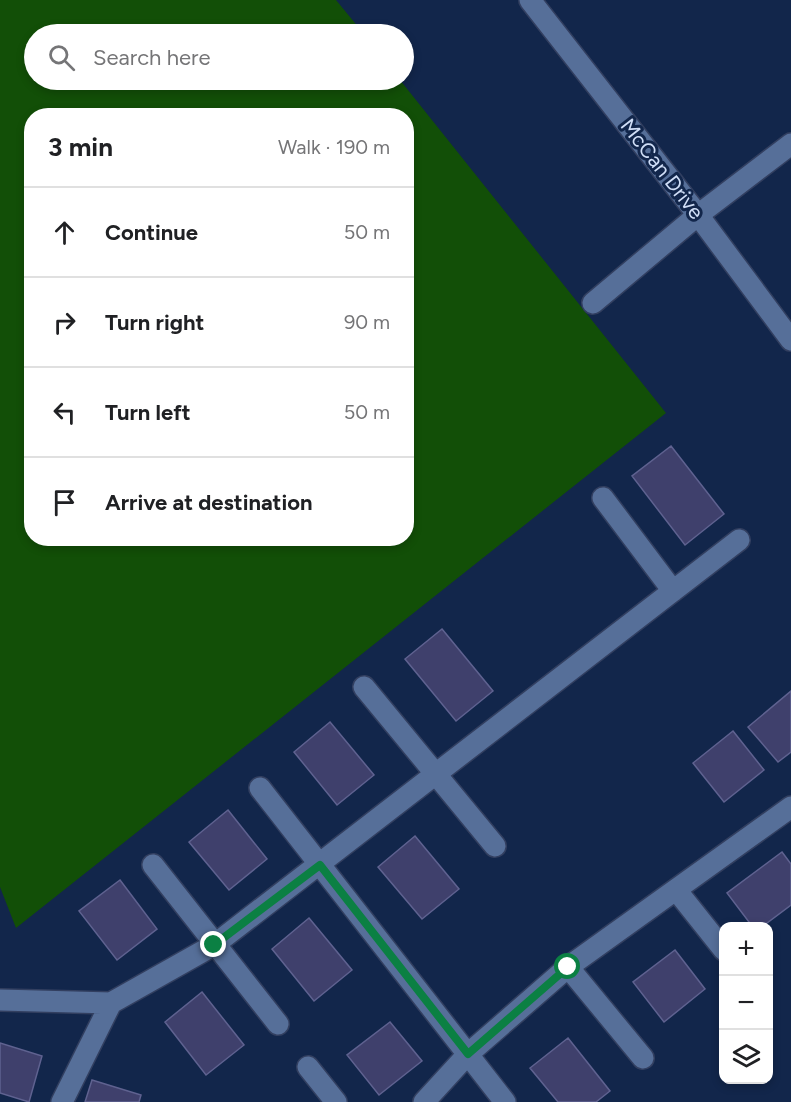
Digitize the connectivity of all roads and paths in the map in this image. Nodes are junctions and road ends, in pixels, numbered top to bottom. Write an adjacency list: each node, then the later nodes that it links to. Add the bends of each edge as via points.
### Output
1 (530, 0): 3 (street, McCan Drive)
2 (791, 144): 3 (street)
3 (698, 215): 4 (street); 5 (street, McCan Drive)
4 (593, 303)
5 (791, 340)
6 (603, 498): 8 (street)
7 (739, 540): 8 (street)
8 (674, 591): 10 (street)
9 (364, 687): 10 (street)
10 (436, 775): 13 (street); 15 (street)
11 (260, 788): 15 (street)
12 (791, 807): 16 (street)
13 (495, 846)
14 (153, 865): 17 (street)
15 (320, 865): 17 (street); 23 (street)
16 (676, 891): 18 (street); 19 (street)
17 (214, 945): 21 (street); 22 (street)
18 (719, 945)
19 (568, 967): 23 (street); 24 (street)
20 (0, 1000): 21 (street)
21 (111, 1003): 26 (street)
22 (278, 1024)
23 (468, 1054): 28 (street); 29 (street)
24 (643, 1058)
25 (308, 1067): 27 (street)
26 (62, 1102)
27 (336, 1102)
28 (424, 1102)
29 (505, 1102)

